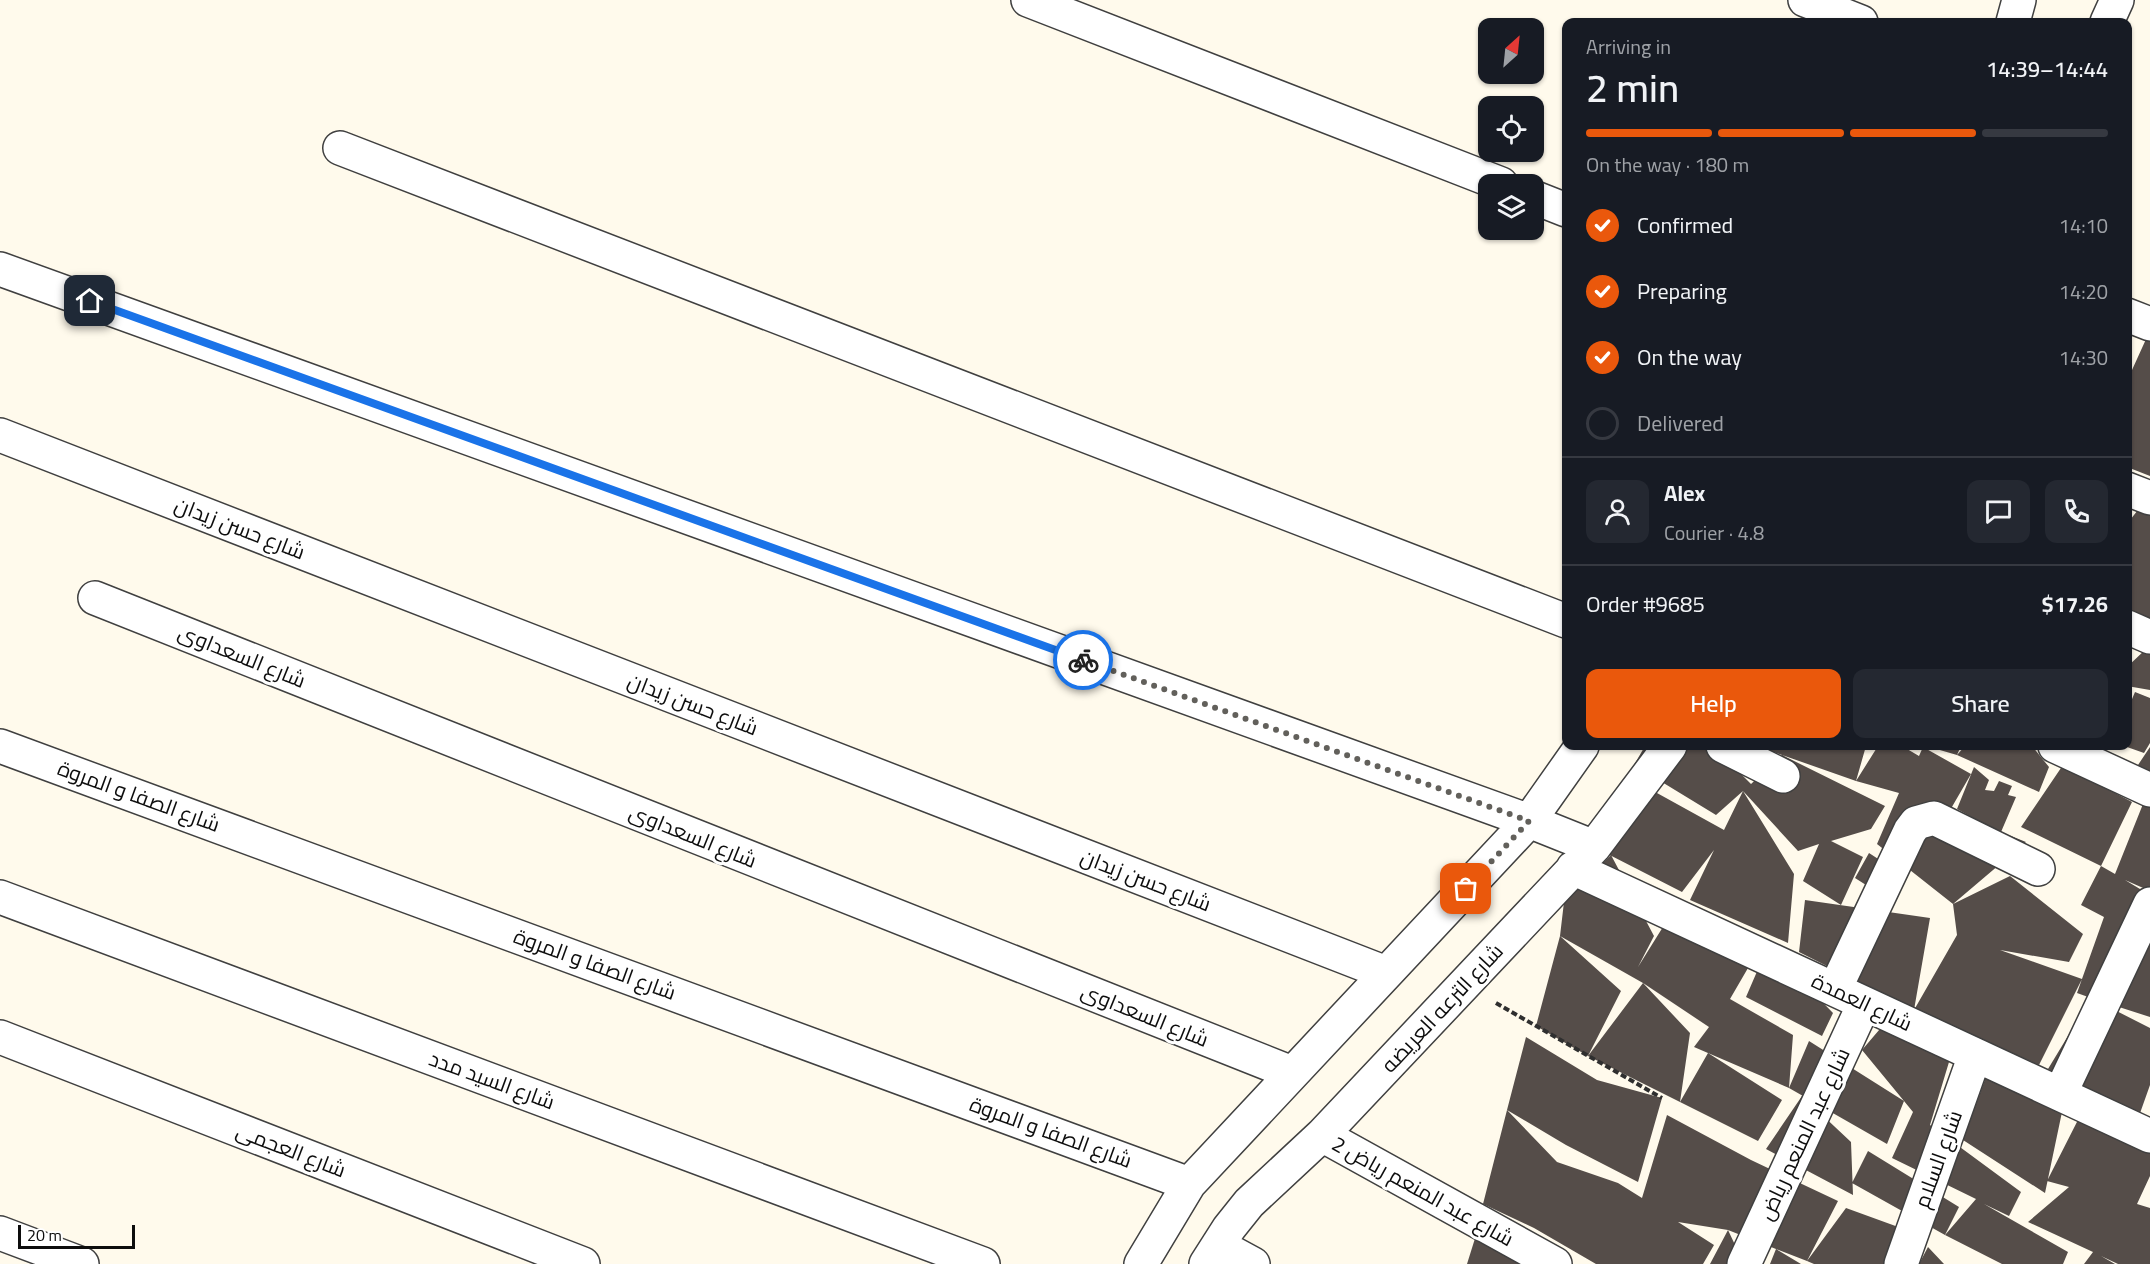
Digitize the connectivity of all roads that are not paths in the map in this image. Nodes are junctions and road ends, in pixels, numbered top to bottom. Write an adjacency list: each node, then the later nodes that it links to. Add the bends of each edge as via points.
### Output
1 (1028, 0): 9 (street)
2 (1805, 0): 5 (street)
3 (2019, 0): 6 (street)
4 (2117, 0): 7 (street)
5 (1851, 18)
6 (2014, 18)
7 (2109, 18)
8 (340, 148): 19 (street)
9 (1478, 175)
10 (1544, 201): 11 (street)
11 (1562, 208)
12 (0, 269): 29 (street, شارع العمدة)
13 (2132, 317): 14 (street)
14 (2150, 324)
15 (0, 435): 34 (street, شارع حسن زيدان)
16 (2132, 491): 17 (street)
17 (2150, 498)
18 (94, 598): 39 (street, شارع السعداوى)
19 (1562, 619)
20 (2132, 629): 21 (street)
21 (2150, 637)
22 (0, 746): 43 (street, شارع الصفا و المروة)
23 (1579, 750): 29 (street)
24 (1667, 750): 30 (street, شارع الترعه العريضه)
25 (1731, 750): 27 (street)
26 (2064, 750): 28 (street)
27 (1783, 776)
28 (2150, 790)
29 (1529, 821): 30 (street, شارع العمدة); 34 (street)
30 (1584, 858): 35 (street, شارع العمدة); 41 (street, شارع الترعه العريضه)
31 (2038, 869): 35 (street, via 1934,818 1916,823)
32 (0, 897): 49 (street, شارع السيد مدد)
33 (2150, 904): 40 (street)
34 (1386, 974): 39 (street)
35 (1835, 989): 36 (street, شارع العمدة)
36 (1864, 1004): 38 (street, شارع العمدة); 53 (street, شارع عبد المنعم رياض)
37 (0, 1036): 48 (street, شارع العجمى)
38 (1975, 1055): 40 (street, شارع العمدة); 46 (street, شارع السلام)
39 (1292, 1073): 43 (street)
40 (2060, 1094): 42 (street, شارع العمدة)
41 (1322, 1135): 45 (street, شارع الترعه العريضه, via 1249,1203); 52 (street, شارع عبد المنعم رياض 2)
42 (2150, 1136)
43 (1189, 1184): 50 (street)
44 (0, 1233): 47 (street)
45 (1212, 1254): 51 (street)
46 (1908, 1262)
47 (82, 1264)
48 (583, 1264)
49 (983, 1264)
50 (1141, 1264)
51 (1253, 1264)
52 (1555, 1264)
53 (1744, 1264)

